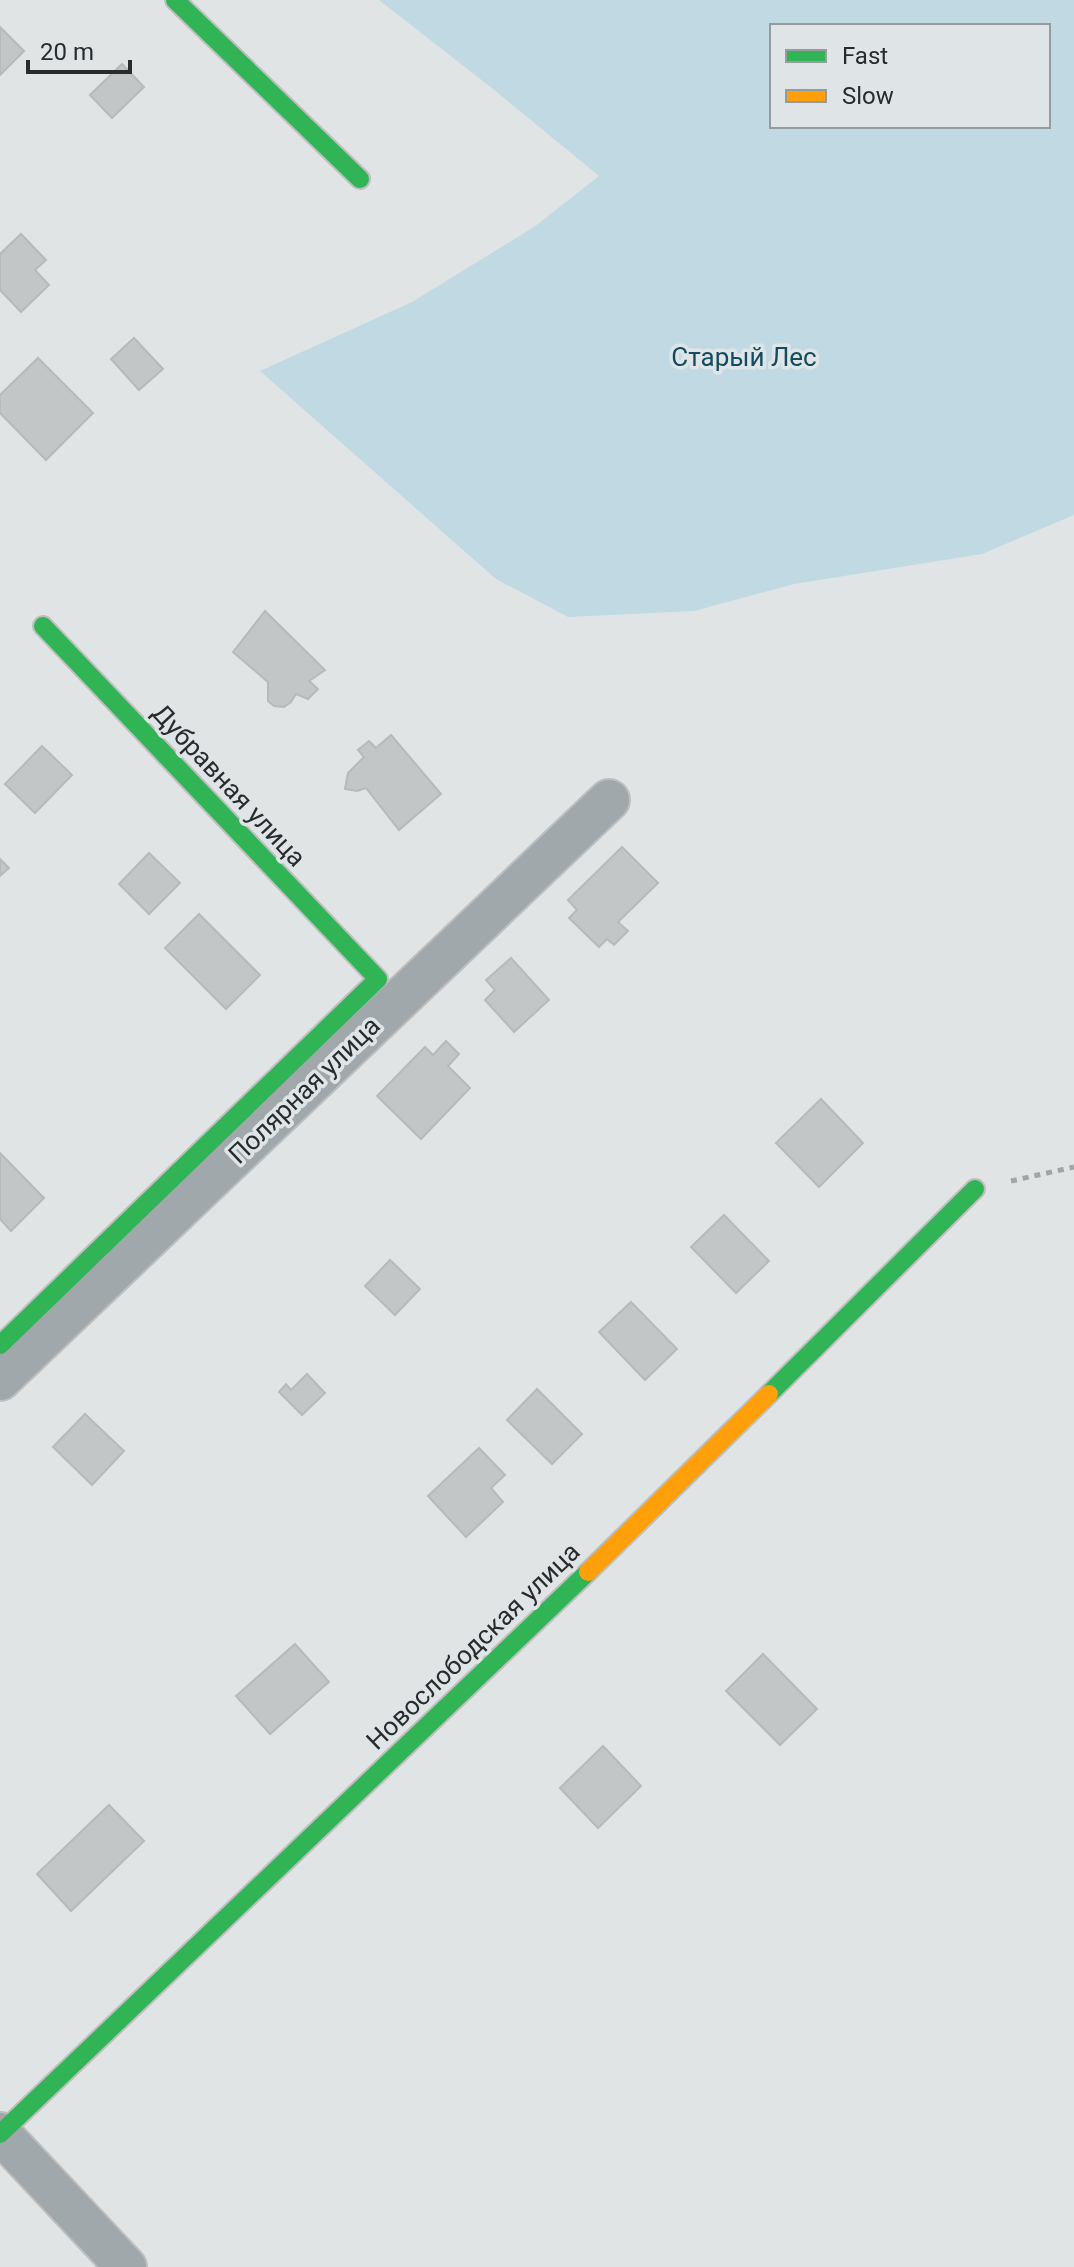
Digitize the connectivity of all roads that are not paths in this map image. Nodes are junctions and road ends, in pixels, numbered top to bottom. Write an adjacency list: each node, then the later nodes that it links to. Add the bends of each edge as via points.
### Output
1 (175, 0): 2 (street)
2 (360, 179)
3 (43, 626): 5 (street, Дубравная улица)
4 (609, 800): 8 (street, Полярная улица)
5 (378, 979): 7 (street, Полярная улица)
6 (975, 1189): 9 (street, Новослободская улица, via 639,1523)
7 (0, 1345)
8 (0, 1380)
9 (0, 2133): 10 (street)
10 (126, 2267)

